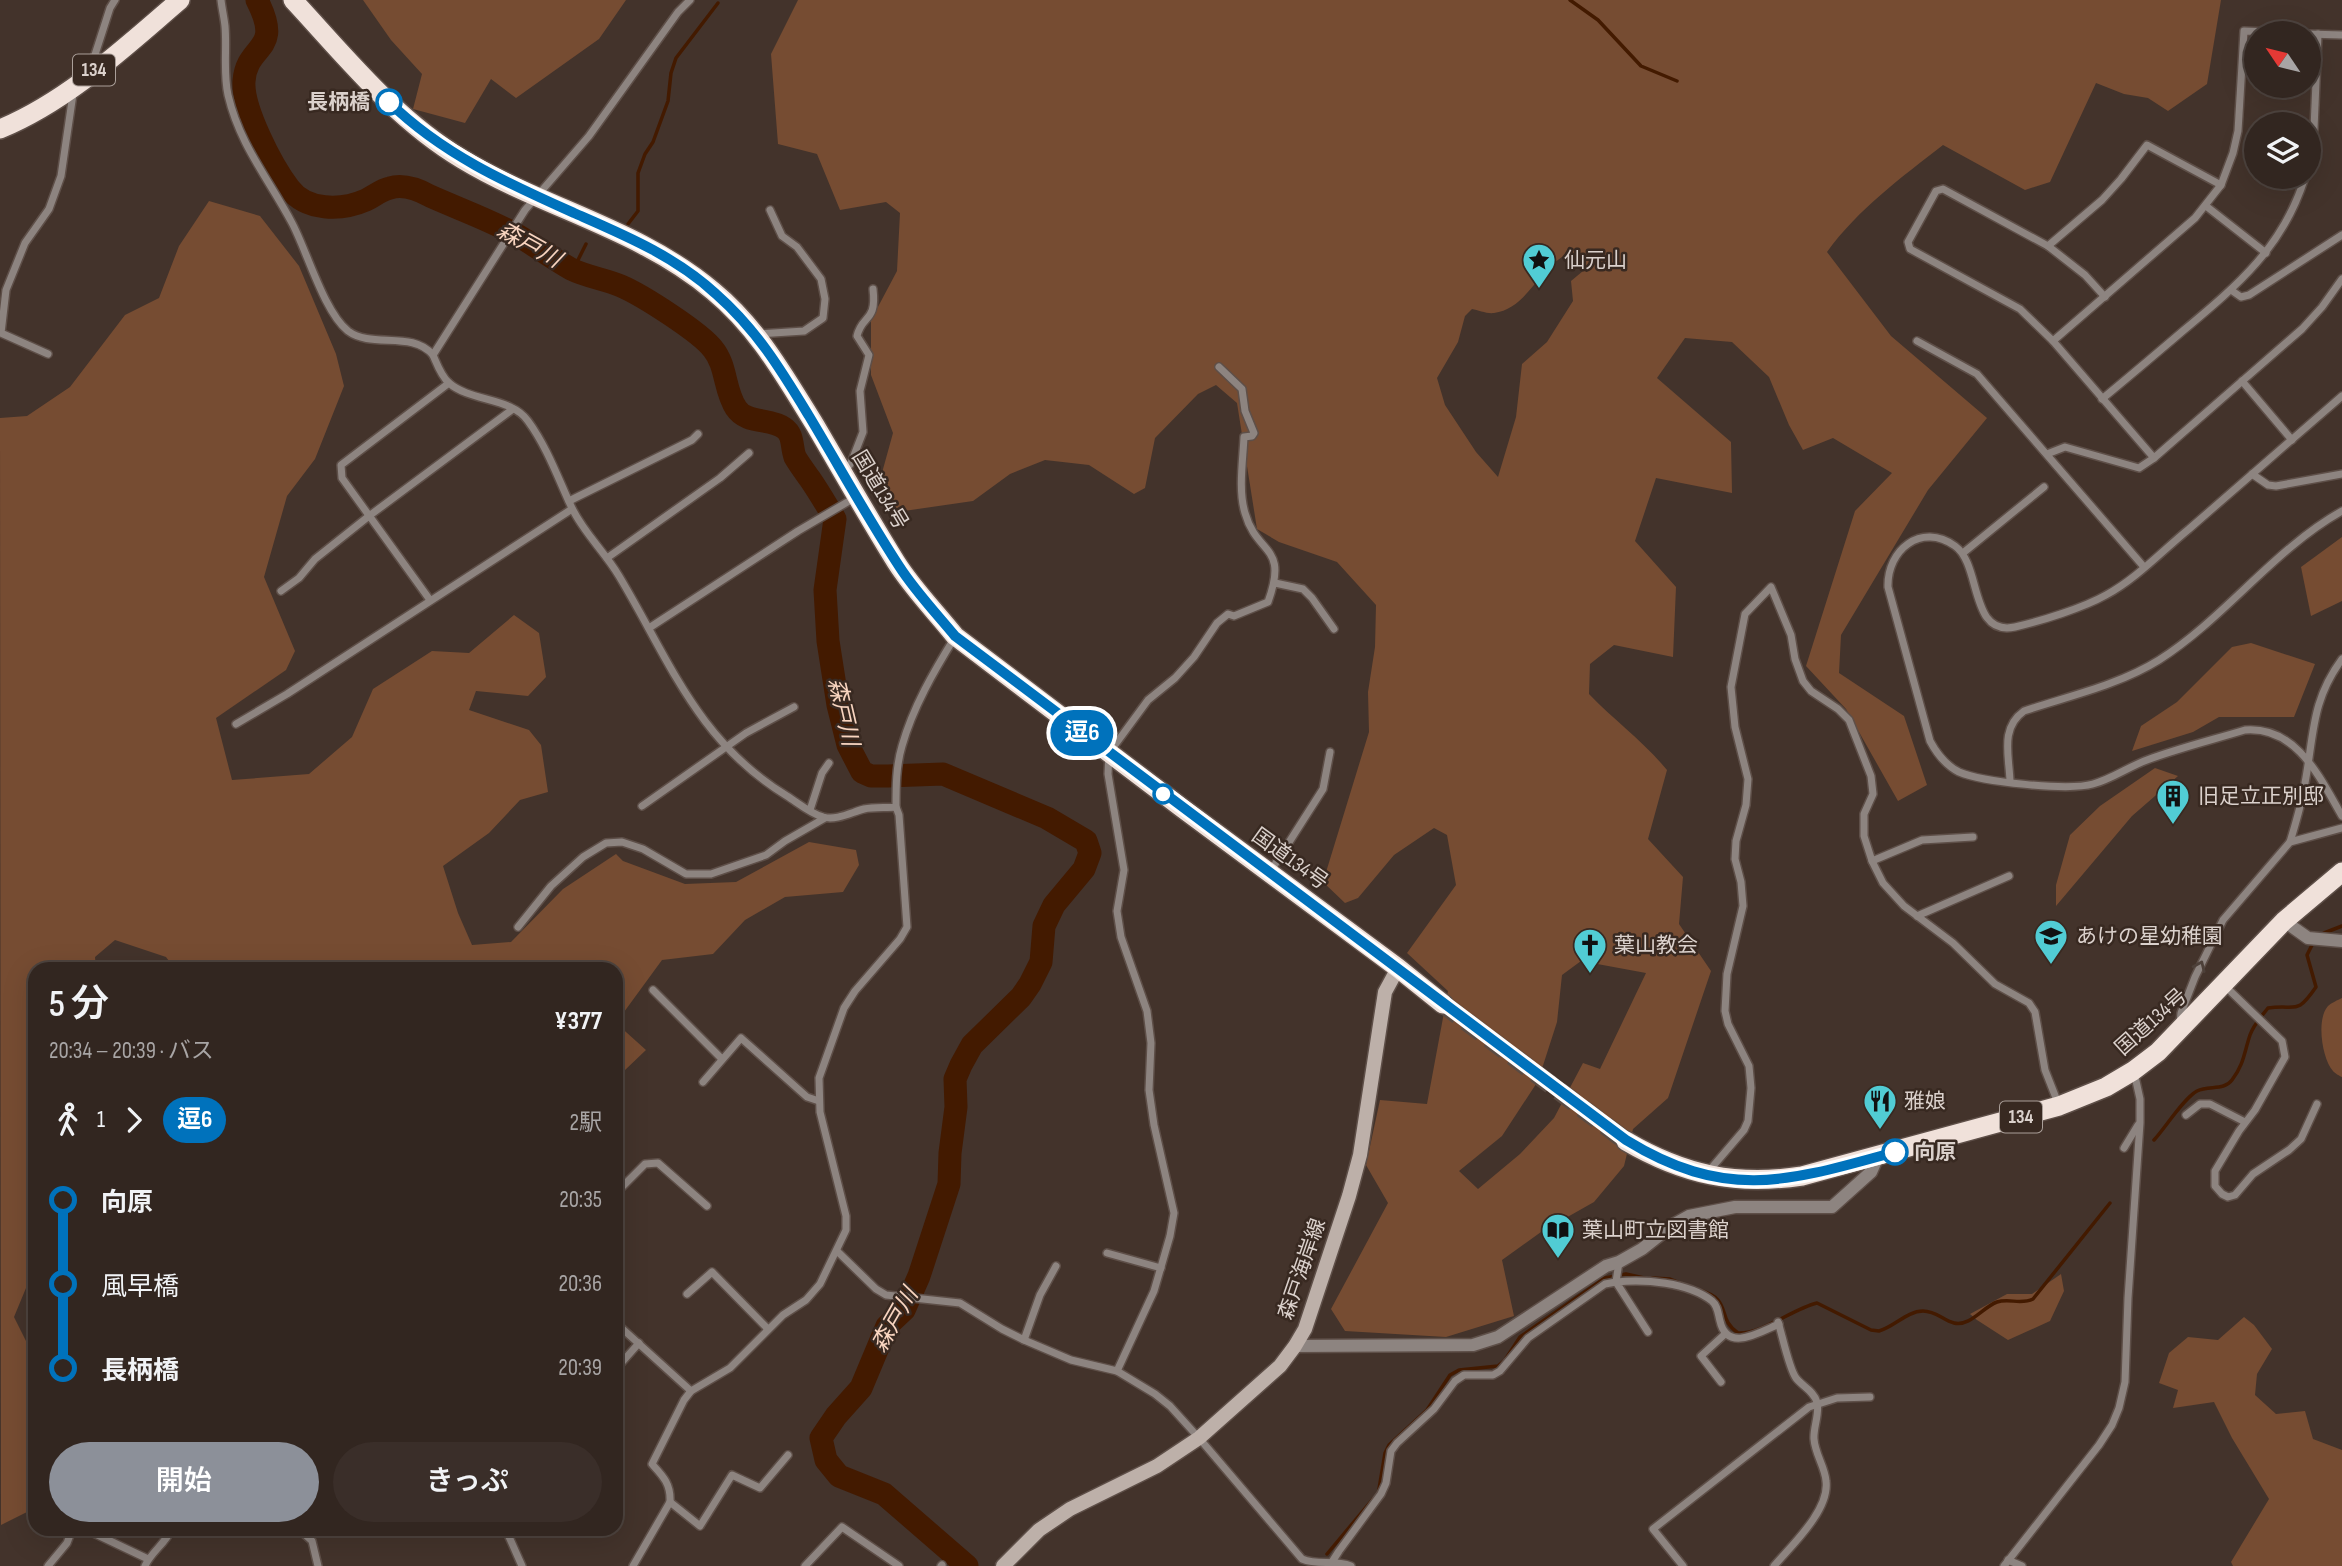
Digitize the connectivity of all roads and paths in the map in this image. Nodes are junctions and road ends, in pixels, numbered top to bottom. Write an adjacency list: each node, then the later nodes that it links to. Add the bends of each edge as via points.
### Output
1 (115, 0): 9 (street)
2 (180, 0): 9 (highway, 134)
3 (220, 0): 27 (street, via 228,93 236,121 337,318 360,337 410,342)
4 (293, 0): 13 (highway, 国道134号, via 366,80 421,131 464,160)
5 (690, 0): 13 (street, via 589,136)
6 (2244, 31): 11 (street, via 2238,131)
7 (2321, 34): 8 (street)
8 (2342, 35)
9 (81, 80): 10 (highway, 134, via 45,107); 26 (street, via 61,176 49,209 25,243 6,290 1,332)
10 (0, 128)
11 (2221, 185): 14 (street); 17 (street, via 2147,145 2102,201)
12 (2301, 189): 18 (street)
13 (536, 196): 23 (highway, 国道134号, via 656,251 715,293); 27 (street)
14 (2206, 206): 18 (street); 22 (street)
15 (770, 210): 23 (street, via 782,236 797,247 821,279 823,318 804,331)
16 (2342, 234): 21 (street, via 2249,295 2241,297)
17 (2048, 246): 22 (street); 25 (street, via 1943,189 1936,191 1908,242 1910,249 2021,309)
18 (2266, 253): 21 (street)
19 (2342, 279): 29 (street, via 2302,329)
20 (873, 289): 39 (street, via 872,315 857,336 869,355 860,391 863,432)
21 (2231, 290): 32 (street)
22 (2105, 297): 25 (street)
23 (756, 334): 39 (highway, 国道134号)
24 (1917, 341): 37 (street, via 1977,374)
25 (2053, 341): 32 (street)
26 (48, 354)
27 (433, 355): 30 (street)
28 (1219, 367): 50 (street, via 1242,388 1253,427 1252,436 1244,437 1244,512 1273,559)
29 (2242, 381): 35 (street); 38 (street)
30 (449, 383): 33 (street); 46 (street, via 341,465 342,478)
31 (2342, 396): 35 (street)
32 (2102, 399): 38 (street)
33 (513, 409): 44 (street, via 538,437); 46 (street)
34 (698, 434): 44 (street)
35 (2292, 440): 40 (street)
36 (749, 453): 48 (street)
37 (2047, 454): 38 (street, via 2065,447 2139,468); 49 (street)
38 (2154, 458)
39 (843, 473): 43 (highway, 国道134号)
40 (2252, 474): 41 (street, via 2276,486); 49 (street)
41 (2342, 474)
42 (2044, 487): 47 (street)
43 (857, 496): 53 (street); 55 (highway, 国道134号, via 910,583)
44 (570, 505): 48 (street); 52 (street)
45 (2342, 511): 64 (street, via 2312,531 2162,659 2125,678 2015,717 2007,737)
46 (369, 516): 51 (street); 52 (street)
47 (1963, 553): 49 (street, via 1982,610 1992,622 2007,628 2089,603); 64 (street, via 1945,540 1918,538 1893,558 1888,587 1925,727 1936,752 1960,772)
48 (607, 558): 53 (street)
49 (2144, 567)
50 (1275, 583): 54 (street, via 1303,589); 61 (street, via 1268,602 1234,616 1228,614 1217,623 1194,657 1149,699)
51 (281, 591)
52 (430, 600): 58 (street)
53 (649, 628): 59 (street, via 696,711)
54 (1334, 629)
55 (955, 636): 61 (highway, 国道134号); 66 (street, via 931,676 901,747)
56 (2342, 659): 62 (street, via 2319,701)
57 (794, 707): 59 (street)
58 (236, 724)
59 (726, 747): 65 (street); 67 (street, via 757,776)
60 (1330, 752): 75 (street, via 1323,789)
61 (1109, 753): 75 (highway, 国道134号); 105 (street, via 1108,774 1124,870 1117,911 1121,937 1147,1011 1149,1090 1174,1213)
62 (2308, 759): 64 (street, via 2270,733 2245,730 2157,756 2093,784); 68 (street); 72 (street)
63 (829, 763): 67 (street)
64 (2010, 782)
65 (642, 806)
66 (896, 807): 69 (street, via 866,808); 89 (street, via 907,927 844,1008 819,1078)
67 (810, 810): 69 (street)
68 (2342, 816)
69 (824, 818): 79 (street, via 766,855 711,874 686,874 643,849 622,842 606,844 551,886)
70 (2342, 828): 72 (street)
71 (1973, 837): 73 (street, via 1922,840)
72 (2290, 842): 85 (street, one-way to 72, via 2181,1013 2217,930)
73 (1872, 861): 77 (street, via 1883,883); 98 (street, via 1864,836 1864,814 1873,794 1871,776 1849,720 1803,681 1791,635 1770,587 1745,614 1731,687 1748,779 1735,859 1743,906 1727,974 1725,1011 1749,1066 1748,1121)
74 (2342, 872): 78 (highway, 国道134号 / 134)
75 (1269, 873): 81 (highway, 国道134号)
76 (2009, 876): 77 (street)
77 (1917, 916): 91 (street, via 1996,984 2029,1003)
78 (2284, 921): 80 (street, via 2308,938); 82 (highway, 国道134号 / 134)
79 (518, 926)
80 (2342, 941)
81 (1398, 968): 84 (highway, 国道134号); 114 (main road, 森戸海岸線, via 1385,992 1352,1186 1305,1329)
82 (2223, 984): 85 (highway, 国道134号 / 134); 93 (street, via 2282,1041 2285,1056)
83 (653, 990): 86 (street)
84 (1443, 1004)
85 (2180, 1030): 87 (highway, 国道134号 / 134)
86 (722, 1059): 88 (street); 89 (street, via 741,1038 807,1097)
87 (2133, 1071): 91 (highway, 国道134号 / 134); 94 (street)
88 (703, 1082)
89 (819, 1101): 101 (street, via 846,1216)
90 (2317, 1104): 93 (street, via 2301,1139 2228,1197 2215,1185 2215,1171)
91 (2059, 1106): 97 (highway, 国道134号 / 134)
92 (2186, 1115): 93 (street, via 2200,1104 2210,1104)
93 (2245, 1122)
94 (2140, 1123): 96 (street); 131 (street, via 2125,1382 2119,1408 2099,1445)
95 (1626, 1140): 98 (highway, 国道134号 / 134, via 1666,1162)
96 (2124, 1148)
97 (1878, 1156): 98 (highway, 国道134号 / 134, via 1774,1181); 103 (street, via 1871,1172 1832,1208 1735,1207 1689,1216)
98 (1706, 1175)
99 (623, 1186): 100 (street, via 645,1164 659,1163)
100 (707, 1206)
101 (837, 1251): 109 (street, via 806,1300); 112 (street, via 876,1289 891,1296 960,1303)
102 (1107, 1253): 105 (street)
103 (1619, 1263): 106 (street); 114 (street, via 1606,1266 1485,1343)
104 (1056, 1266): 112 (street)
105 (1161, 1268): 116 (street)
106 (1616, 1280): 110 (street); 111 (street, via 1673,1284 1706,1297 1716,1306); 130 (street, via 1528,1338 1500,1371 1464,1375 1455,1381 1434,1409 1396,1443 1381,1494)
107 (687, 1294): 109 (street, via 712,1272)
108 (623, 1329): 113 (street)
109 (768, 1329): 118 (street, via 730,1368)
110 (1648, 1332)
111 (1725, 1334): 117 (street, via 1700,1356); 120 (street, via 1747,1339 1779,1323 1795,1377)
112 (1024, 1340): 116 (street, via 1071,1360)
113 (639, 1343): 115 (street); 118 (street)
114 (1295, 1346): 121 (main road, 森戸海岸線, via 1280,1366)
115 (623, 1361)
116 (1117, 1371): 121 (street, via 1170,1406)
117 (1721, 1382)
118 (691, 1391): 123 (street, via 652,1464 666,1479)
119 (1870, 1397): 120 (street)
120 (1818, 1404): 141 (street, via 1653,1529); 142 (street, via 1814,1437 1826,1492 1807,1528)
121 (1199, 1438): 132 (street, via 1302,1559); 139 (main road, 森戸海岸線, via 1157,1466 1070,1509 1039,1530)
122 (788, 1455): 123 (street, via 760,1488 732,1475 700,1525)
123 (670, 1502): 136 (street)
124 (70, 1536): 133 (street)
125 (98, 1536): 129 (street)
126 (165, 1536): 129 (street)
127 (307, 1536): 134 (street)
128 (509, 1536): 135 (street)
129 (146, 1562)
130 (1332, 1562): 132 (street); 140 (street)
131 (2006, 1563): 143 (street)
132 (1314, 1565)
133 (48, 1566)
134 (318, 1566)
135 (522, 1566)
136 (633, 1566)
137 (805, 1566): 138 (street, via 842,1527)
138 (899, 1566)
139 (1003, 1566)
140 (1351, 1566)
141 (1684, 1566)
142 (1774, 1566)
143 (2022, 1566)

